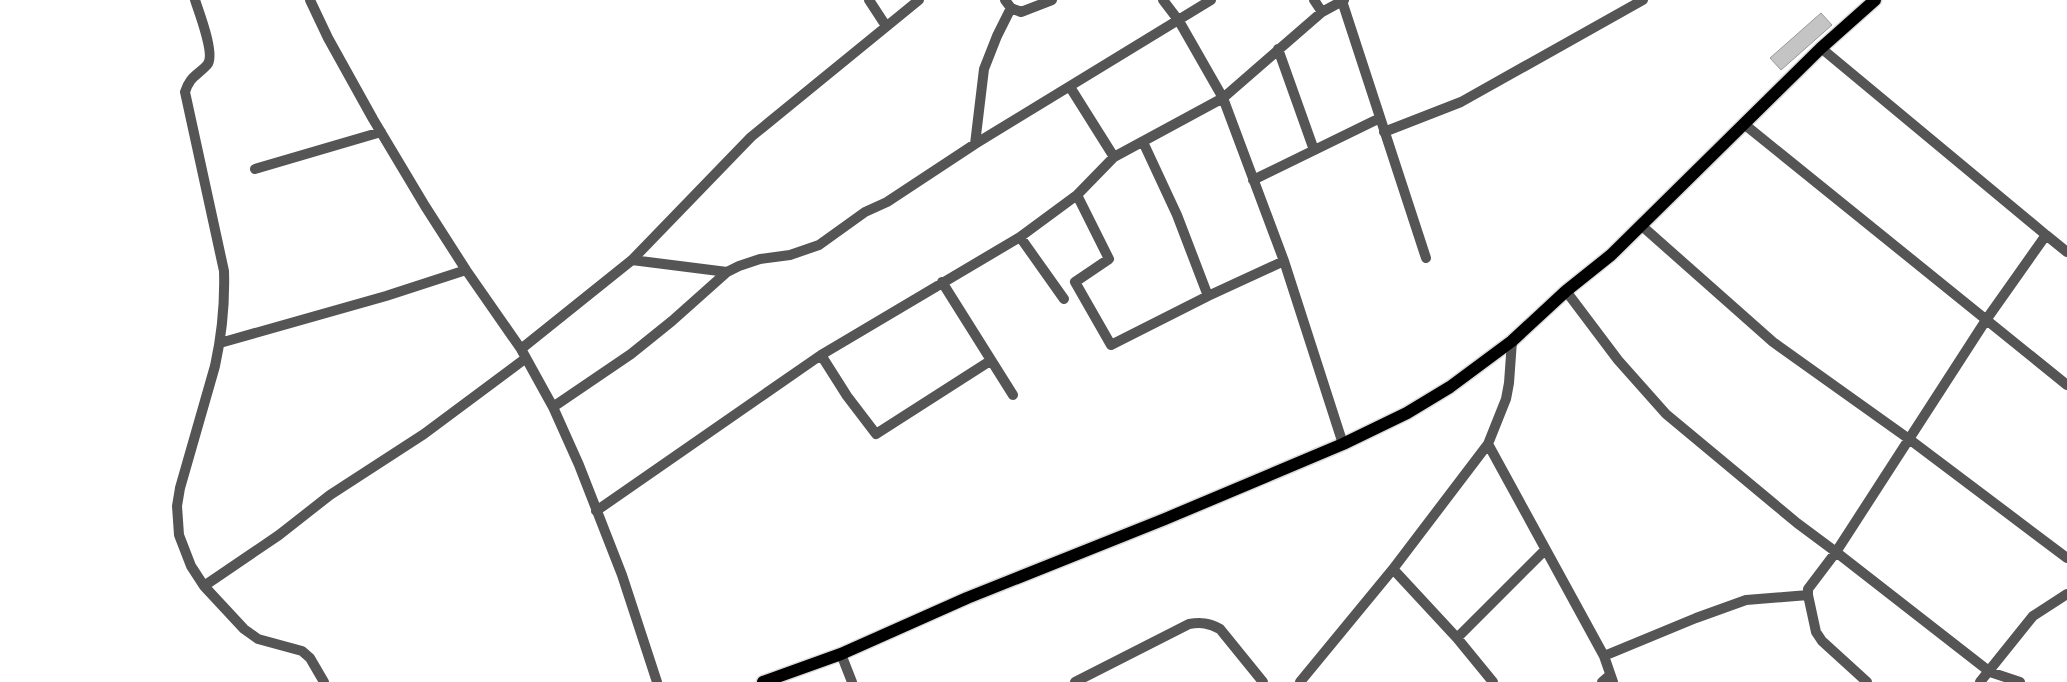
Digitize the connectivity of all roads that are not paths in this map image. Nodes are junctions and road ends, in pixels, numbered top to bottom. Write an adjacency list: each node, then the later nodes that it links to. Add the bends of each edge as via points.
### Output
1 (194, 0): 46 (street, via 211,55 207,66 189,81 185,92 224,271 225,299)
2 (310, 0): 22 (street)
3 (869, 0): 15 (street)
4 (919, 0): 15 (street)
5 (1052, 0): 12 (street, via 1024,11)
6 (1163, 0): 14 (street)
7 (1211, 0): 14 (street)
8 (1314, 0): 13 (street)
9 (1343, 0): 13 (street); 20 (street)
10 (1643, 0): 23 (street, via 1461,102)
11 (1875, 0): 16 (main road)
12 (1008, 4): 25 (street, via 984,69)
13 (1322, 12): 17 (street)
14 (1179, 21): 18 (street); 19 (street)
15 (886, 26): 36 (street, via 751,137)
16 (1821, 48): 21 (main road); 32 (street)
17 (1278, 49): 19 (street); 26 (street)
18 (1070, 87): 25 (street); 27 (street)
19 (1223, 98): 24 (street); 29 (street)
20 (1380, 118): 23 (street); 26 (street)
21 (1744, 124): 31 (main road); 44 (street)
22 (381, 132): 28 (street); 38 (street)
23 (1384, 132): 35 (street)
24 (1143, 142): 27 (street); 42 (street, via 1177,215)
25 (975, 144): 39 (street, via 887,202 865,212 819,245 790,255 760,259)
26 (1314, 150): 29 (street)
27 (1114, 157): 30 (street)
28 (255, 169)
29 (1253, 180): 37 (street)
30 (1077, 195): 33 (street); 42 (street, via 1109,259 1075,282 1110,345)
31 (1642, 226): 41 (main road); 53 (street, via 1773,342)
32 (2046, 235): 34 (street); 44 (street)
33 (1020, 238): 40 (street); 43 (street)
34 (2067, 252)
35 (1426, 258)
36 (632, 260): 39 (street); 47 (street)
37 (1284, 261): 42 (street); 54 (street)
38 (466, 270): 46 (street); 47 (street)
39 (727, 272): 52 (street, via 631,354)
40 (942, 282): 48 (street); 49 (street)
41 (1566, 291): 45 (main road); 58 (street, via 1618,360 1666,414)
42 (1208, 296)
43 (1064, 300)
44 (1986, 320): 50 (street); 53 (street)
45 (1512, 341): 54 (main road, via 1429,400); 55 (street, via 1510,383)
46 (220, 343): 61 (street, via 176,506 179,535 191,566)
47 (524, 354): 52 (street); 61 (street, via 424,434)
48 (821, 355): 49 (street, via 876,434); 56 (street)
49 (990, 361): 51 (street)
50 (2067, 385)
51 (1012, 395)
52 (553, 407): 56 (street)
53 (1909, 440): 58 (street); 59 (street)
54 (1343, 444): 65 (main road, via 967,598)
55 (1488, 444): 57 (street); 60 (street)
56 (596, 511): 70 (street, via 626,585)
57 (1545, 550): 64 (street); 66 (street)
58 (1836, 552): 63 (street, via 1810,585); 67 (street)
59 (2067, 558)
60 (1393, 570): 64 (street); 75 (street)
61 (204, 586): 69 (street, via 244,629 258,639 302,651)
62 (2067, 594): 67 (street, via 2033,616)
63 (1808, 595): 66 (street, via 1746,600); 77 (street, via 1814,624 1822,641)
64 (1457, 638): 76 (street)
65 (840, 654): 71 (main road); 72 (street)
66 (1604, 656): 68 (street)
67 (1990, 672): 78 (street); 79 (street)
68 (1608, 680)
69 (324, 682)
70 (657, 682)
71 (763, 682)
72 (852, 682)
73 (1075, 682): 74 (street, via 1189,624 1200,622 1220,629)
74 (1263, 682)
75 (1300, 682)
76 (1493, 682)
77 (1867, 682)
78 (1980, 682)
79 (2020, 682)

